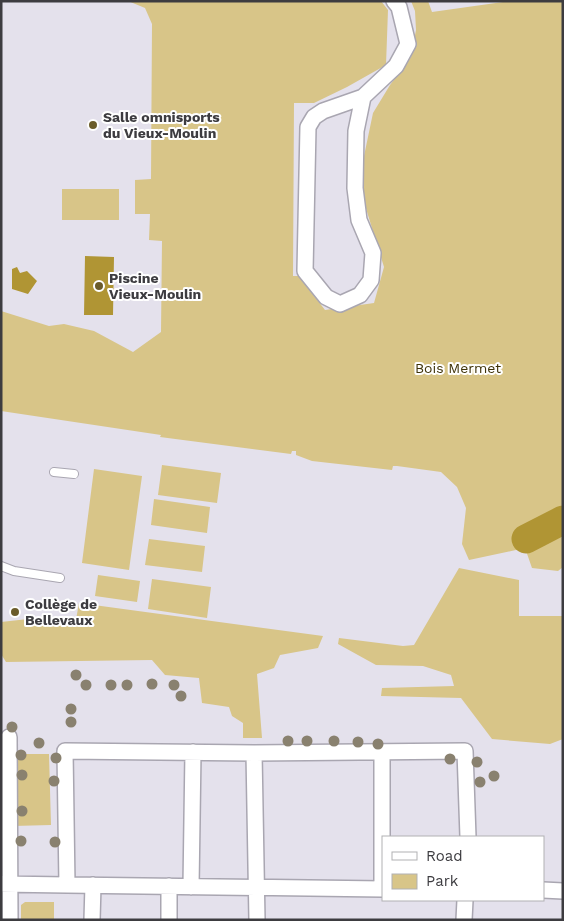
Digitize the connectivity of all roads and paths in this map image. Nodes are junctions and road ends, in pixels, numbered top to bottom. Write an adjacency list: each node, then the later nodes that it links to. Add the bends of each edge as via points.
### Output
1 (394, 1): 2 (street, via 399,7 408,44 396,66)
2 (363, 97): 2 (street, via 356,131 355,188 359,220 373,253 371,280 360,295 340,304 326,297 305,271 308,127 323,111)
3 (54, 472): 4 (lane)
4 (74, 474)
5 (1, 566): 6 (lane)
6 (60, 578)
7 (9, 737): 12 (street)
8 (193, 752): 10 (street); 13 (street, via 65,751); 16 (street)
9 (382, 752): 10 (street); 11 (street, via 465,752); 18 (street)
10 (254, 753): 17 (street)
11 (468, 836)
12 (6, 884): 13 (street); 22 (street)
13 (66, 885): 14 (street)
14 (93, 885): 15 (street); 23 (street)
15 (168, 886): 16 (street); 24 (street)
16 (191, 886): 17 (street)
17 (256, 887): 18 (street); 25 (street)
18 (382, 889)
19 (544, 890): 20 (street)
20 (563, 890)
21 (465, 901): 26 (street)
22 (10, 920)
23 (92, 920)
24 (169, 920)
25 (256, 920)
26 (464, 920)

